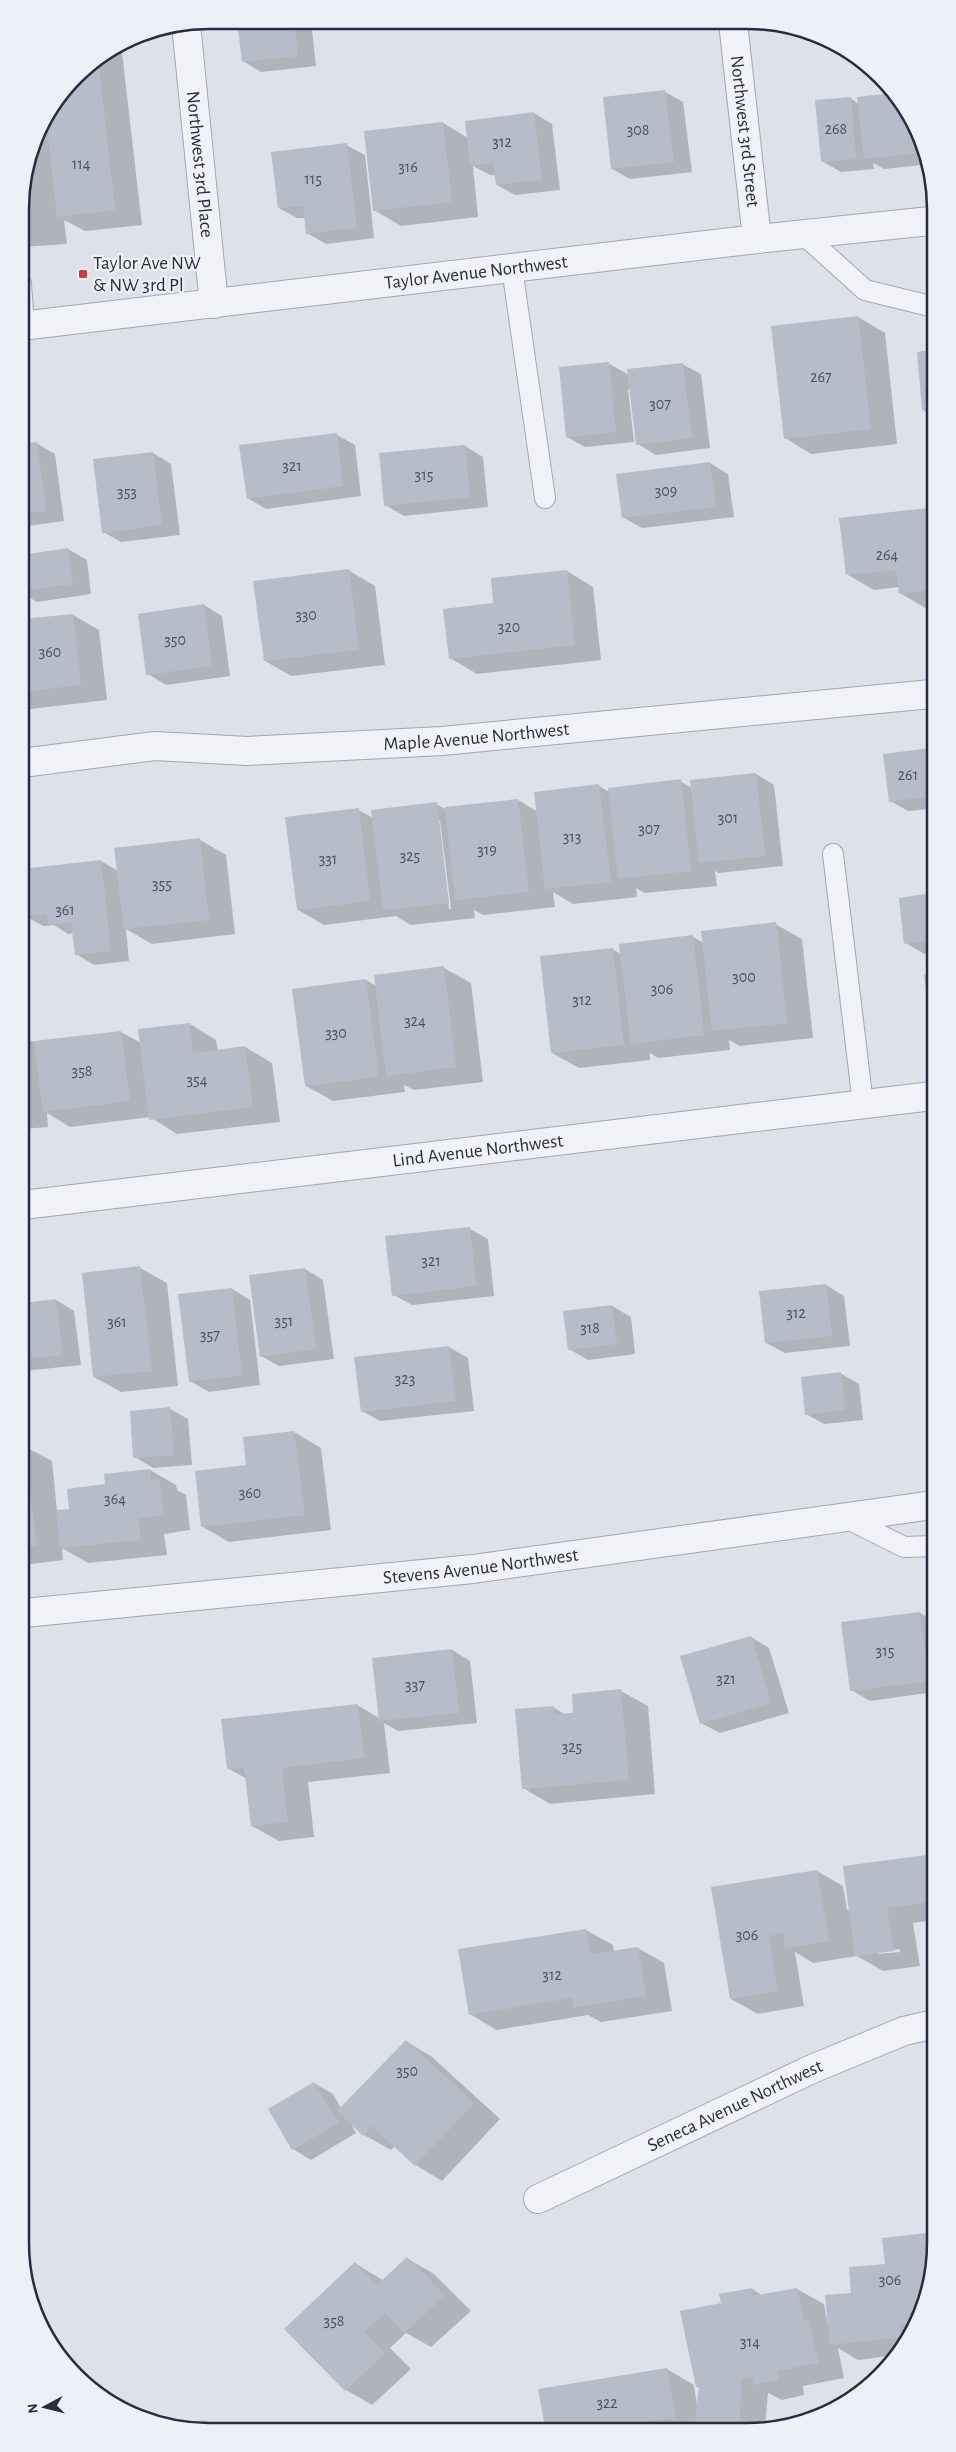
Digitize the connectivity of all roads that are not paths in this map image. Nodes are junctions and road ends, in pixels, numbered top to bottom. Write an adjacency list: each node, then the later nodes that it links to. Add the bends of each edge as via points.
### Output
1 (734, 29): 5 (street, Northwest 3rd Street)
2 (187, 30): 7 (street, Northwest 3rd Place)
3 (927, 221): 4 (street, Taylor Avenue Northwest)
4 (803, 234): 5 (street, Taylor Avenue Northwest); 8 (lane, via 865,290)
5 (757, 239): 6 (street, Taylor Avenue Northwest)
6 (512, 268): 7 (street, Taylor Avenue Northwest); 10 (lane)
7 (214, 304): 9 (street, Taylor Avenue Northwest)
8 (927, 305)
9 (29, 325)
10 (545, 498)
11 (927, 694): 12 (street, Maple Avenue Northwest, via 442,741 247,750 154,746)
12 (29, 763)
13 (833, 854): 15 (lane)
14 (927, 1097): 15 (street, Lind Avenue Northwest)
15 (863, 1104): 16 (street, Lind Avenue Northwest)
16 (29, 1204)
17 (927, 1507): 18 (street, Stevens Avenue Northwest)
18 (848, 1519): 19 (lane, via 904,1548); 20 (street, Stevens Avenue Northwest, via 473,1569)
19 (927, 1546)
20 (29, 1613)
21 (927, 2026): 22 (street, Seneca Avenue Northwest, via 904,2031 812,2069)
22 (538, 2199)

